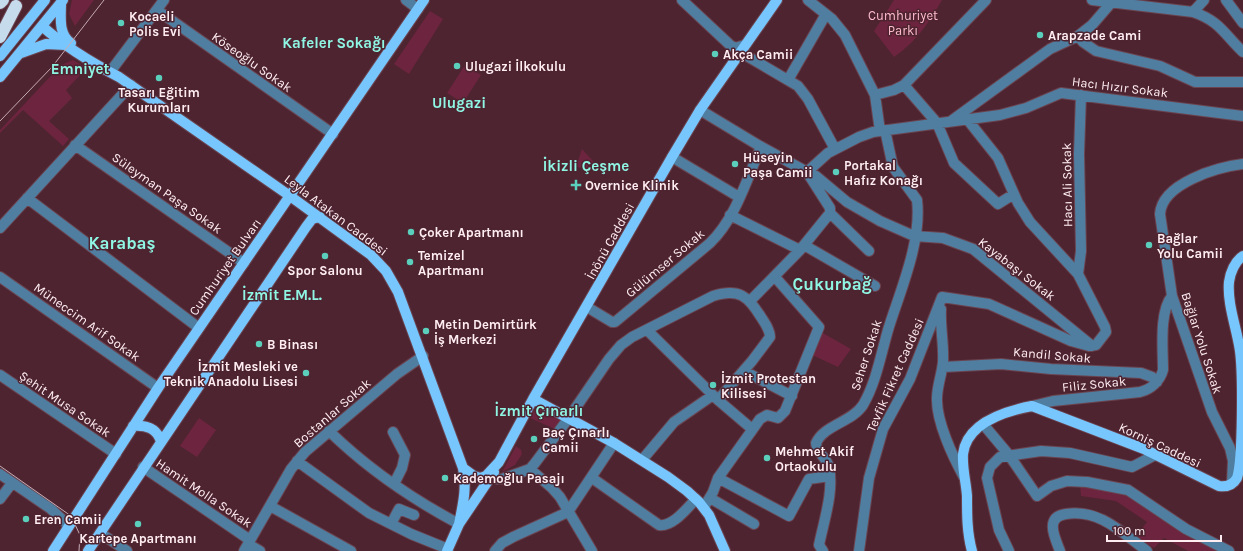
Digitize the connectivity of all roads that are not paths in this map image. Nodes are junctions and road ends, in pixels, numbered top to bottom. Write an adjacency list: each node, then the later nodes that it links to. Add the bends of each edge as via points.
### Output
1 (3, 0): 15 (highway)
2 (45, 0): 31 (main road)
3 (164, 0): 19 (street)
4 (406, 0): 18 (street)
5 (424, 0): 18 (main road, Cumhuriyet Bulvarı)
6 (777, 0): 28 (main road, İnönü Caddesi)
7 (808, 0): 21 (street)
8 (986, 0): 37 (street)
9 (1092, 0): 17 (street)
10 (1204, 0): 20 (street)
11 (1226, 0): 23 (street)
12 (59, 1): 24 (main road); 32 (main road, via 64,37)
13 (684, 1): 28 (street, via 730,45)
14 (1126, 2): 17 (street); 20 (street)
15 (0, 3)
16 (18, 3): 22 (highway); 26 (highway)
17 (1111, 3): 25 (street, via 1092,25)
18 (418, 9): 46 (main road, Cumhuriyet Bulvarı)
19 (157, 10): 32 (street); 46 (street, Köseoğlu Sokak)
20 (1193, 12): 29 (street, via 1214,21)
21 (826, 14): 34 (street); 38 (street, via 843,32)
22 (0, 23)
23 (1243, 23)
24 (42, 26): 27 (main road, Leyla Atakan Caddesi); 30 (main road)
25 (1078, 36): 35 (street, via 1096,51 1160,66 1195,82); 43 (street, via 1050,49)
26 (0, 37)
27 (66, 45): 30 (main road, Leyla Atakan Caddesi, via 46,44); 32 (main road, Leyla Atakan Caddesi)
28 (743, 49): 34 (street); 40 (main road, İnönü Caddesi)
29 (1243, 52)
30 (19, 54): 33 (main road)
31 (0, 56)
32 (110, 71): 36 (main road, Leyla Atakan Caddesi)
33 (0, 77)
34 (788, 80): 49 (street, via 798,86 808,99)
35 (1243, 82)
36 (131, 85): 47 (street); 54 (main road, Leyla Atakan Caddesi)
37 (904, 85): 38 (street); 44 (street)
38 (875, 95): 45 (street)
39 (1081, 95): 41 (street, Hacı Hızır Sokak); 42 (street, Hacı Hızır Sokak, via 1061,93 1026,108); 66 (street, Hacı Ali Sokak, via 1081,252)
40 (700, 110): 48 (street, Kayabaşı Sokak); 50 (main road, İnönü Caddesi)
41 (1243, 116)
42 (967, 119): 43 (street, Hacı Hızır Sokak); 53 (street, via 998,158)
43 (949, 122): 44 (street, Hacı Hızır Sokak)
44 (937, 123): 45 (street, Hacı Hızır Sokak); 53 (street, via 951,158 964,174 998,204)
45 (882, 131): 49 (street, Hacı Hızır Sokak, via 859,137); 61 (street, via 893,167 917,200)
46 (333, 134): 54 (main road, Cumhuriyet Bulvarı)
47 (75, 145): 56 (street); 65 (street, Süleyman Paşa Sokak)
48 (761, 147): 52 (street, Kayabaşı Sokak); 55 (street, Gülümser Sokak)
49 (835, 149): 52 (street, Hacı Hızır Sokak)
50 (672, 157): 55 (street); 73 (main road, İnönü Caddesi)
51 (1243, 164): 70 (street, Bağlar Yolu Sokak, via 1224,167 1203,175 1173,190 1163,200 1160,221)
52 (807, 172): 57 (street, via 830,208); 61 (street, Kayabaşı Sokak, via 816,176 857,208)
53 (1014, 194): 66 (street, via 1036,231)
54 (290, 196): 59 (main road, Leyla Atakan Caddesi); 65 (main road, Cumhuriyet Bulvarı)
55 (739, 197): 58 (street, Gülümser Sokak)
56 (27, 198): 60 (street); 74 (street)
57 (830, 213): 62 (street); 63 (street)
58 (730, 214): 62 (street); 73 (street, Gülümser Sokak, via 715,238 613,323)
59 (320, 217): 77 (main road, Leyla Atakan Caddesi, via 371,255 386,270 398,292); 93 (main road, via 312,219 306,227)
60 (0, 228)
61 (914, 236): 76 (street, Kayabaşı Sokak, via 943,238 973,249); 106 (street, Seher Sokak, via 911,261 865,401 859,409 821,436 816,443 829,466)
62 (802, 248): 68 (street); 69 (street)
63 (869, 251)
64 (1243, 256): 111 (main road, via 1238,260 1229,283 1240,353 1243,394 1240,468 1236,480)
65 (244, 263): 74 (main road, Cumhuriyet Bulvarı)
66 (1078, 274): 76 (street, via 1106,327 1104,337)
67 (0, 277): 82 (street, Müneccim Arif Sokak)
68 (775, 277): 72 (street); 83 (street, via 819,327)
69 (874, 286)
70 (1172, 296): 81 (street, via 1165,312 1163,370); 111 (street, Bağlar Yolu Sokak, via 1212,412 1230,448 1233,461)
71 (942, 298): 76 (street, via 989,304 1062,337); 78 (street, via 940,321); 136 (street, Tevfik Fikret Caddesi, via 910,380 883,429 869,478)
72 (751, 300): 75 (street, via 734,293 718,295); 79 (street, via 770,333 767,341)
73 (587, 307): 85 (main road, İnönü Caddesi)
74 (199, 328): 82 (main road, Cumhuriyet Bulvarı)
75 (647, 330): 84 (street); 87 (street, via 632,337 615,352)
76 (1092, 346)
77 (423, 356): 91 (street, Bostanlar Sokak); 102 (main road, Leyla Atakan Caddesi)
78 (943, 367): 81 (street, Kandil Sokak, via 1001,364 1141,373); 107 (street, via 938,391 938,410)
79 (744, 370): 83 (street); 84 (street)
80 (0, 375): 95 (street, Şehit Musa Sokak)
81 (1157, 382): 86 (street, Filiz Sokak, via 1140,392 1053,401)
82 (158, 388): 89 (main road, Cumhuriyet Bulvarı)
83 (792, 396): 90 (street, via 781,417 763,416)
84 (715, 397): 90 (street); 98 (street, via 674,422)
85 (533, 399): 87 (main road); 100 (main road, İnönü Caddesi)
86 (1032, 406): 88 (main road, via 1007,412); 97 (main road, Korniş Caddesi)
87 (568, 419): 94 (main road); 103 (street)
88 (983, 424): 96 (street); 107 (main road, via 971,436 964,449)
89 (133, 426): 93 (main road, via 151,428); 95 (main road, Cumhuriyet Bulvarı)
90 (752, 429): 109 (street)
91 (329, 431): 99 (street, Bostanlar Sokak); 112 (street, via 352,453)
92 (393, 432): 112 (street, via 405,455)
93 (161, 442): 101 (main road)
94 (614, 443): 98 (main road); 108 (street)
95 (116, 454): 123 (main road, Cumhuriyet Bulvarı)
96 (1009, 455): 97 (street, via 1041,451 1070,453 1132,467); 138 (street, via 1000,457 994,463 988,478 999,530); 141 (street, via 1037,496 1051,486 1068,481 1128,490 1186,529)
97 (1155, 455): 111 (main road, Korniş Caddesi, via 1212,484 1223,486)
98 (642, 460): 115 (main road)
99 (297, 461): 116 (street, Bostanlar Sokak); 120 (street, via 369,513)
100 (499, 462): 102 (main road, İnönü Caddesi, via 486,476 480,478); 105 (main road)
101 (143, 467): 124 (main road); 125 (street, Hamit Molla Sokak)
102 (463, 468): 121 (main road, Leyla Atakan Caddesi, via 466,492)
103 (530, 469): 105 (street, via 502,479); 118 (street, via 560,497)
104 (0, 474): 110 (street)
105 (492, 476): 121 (main road)
106 (830, 476): 109 (street, via 809,479 789,516); 135 (street, Seher Sokak, via 830,490 819,545)
107 (964, 477): 137 (main road)
108 (592, 478): 115 (street, via 663,526 672,522); 118 (street)
109 (718, 478): 113 (street)
110 (12, 483): 114 (street); 123 (street, via 51,509)
111 (1232, 483)
112 (394, 484): 121 (street)
113 (710, 498): 117 (street); 122 (street)
114 (0, 499)
115 (696, 499): 117 (main road)
116 (270, 506): 125 (street, Bostanlar Sokak); 131 (street)
117 (704, 507): 134 (main road)
118 (568, 512): 132 (street, via 513,537 502,543); 133 (street)
119 (414, 515): 120 (street, via 399,509)
120 (390, 524): 126 (street)
121 (459, 524): 126 (main road)
122 (754, 524)
123 (68, 526): 127 (main road, Cumhuriyet Bulvarı)
124 (100, 533): 128 (main road); 129 (street)
125 (247, 545): 130 (street)
126 (448, 550)
127 (53, 551)
128 (88, 551)
129 (127, 551)
130 (260, 551)
131 (351, 551)
132 (495, 551)
133 (592, 551)
134 (725, 551)
135 (823, 551)
136 (859, 551)
137 (972, 551)
138 (1009, 551)
139 (1060, 551): 140 (street, via 1052,522 1063,514 1077,512 1098,516)
140 (1146, 551)
141 (1229, 551)

